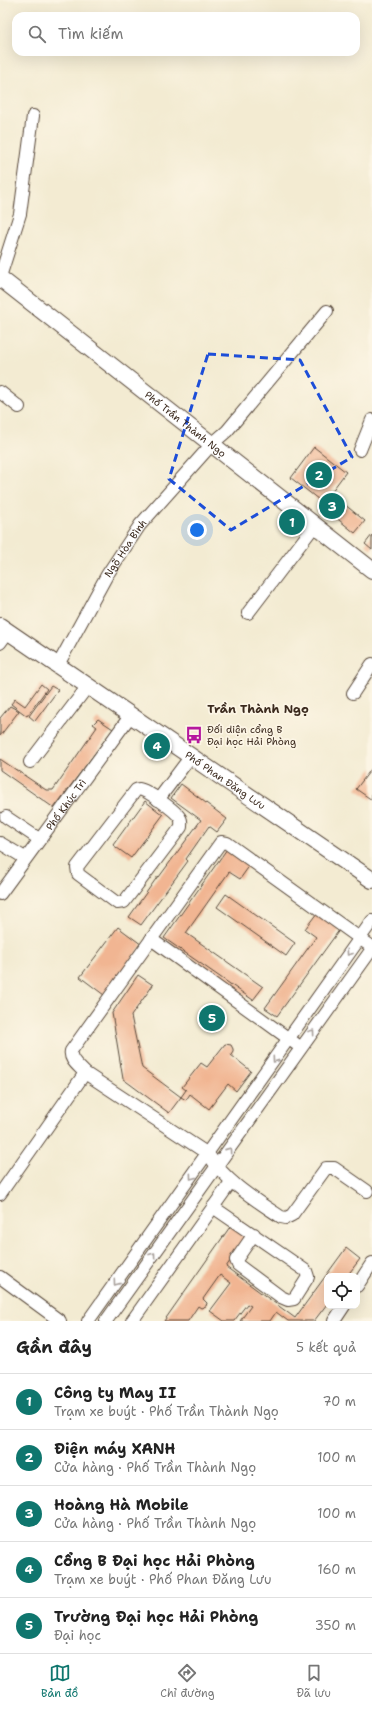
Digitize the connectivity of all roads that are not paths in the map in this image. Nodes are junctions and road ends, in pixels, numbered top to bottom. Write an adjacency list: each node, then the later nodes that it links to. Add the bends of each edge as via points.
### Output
1 (33, 116): 2 (street, via 20,214)
2 (0, 278): 7 (main road, Phố Trần Thành Ngọ)
3 (327, 311): 7 (street, Ngõ Hòa Bình, via 227,431)
4 (0, 392): 5 (street)
5 (19, 407)
6 (372, 420): 8 (street)
7 (212, 444): 9 (main road, Phố Trần Thành Ngọ); 14 (street, Ngõ Hòa Bình, via 140,525 107,575)
8 (360, 450)
9 (315, 526): 10 (main road, Phố Trần Thành Ngọ); 11 (street)
10 (372, 570)
11 (248, 613)
12 (3, 634): 14 (main road, Phố Phan Đăng Lưu)
13 (372, 664): 16 (street)
14 (58, 665): 15 (main road, Phố Phan Đăng Lưu)
15 (88, 686): 17 (main road, Phố Phan Đăng Lưu); 19 (street)
16 (353, 693)
17 (131, 715): 18 (main road, Phố Phan Đăng Lưu); 22 (street, Phố Khúc Trì)
18 (191, 756): 20 (street); 25 (main road, Phố Phan Đăng Lưu)
19 (30, 762)
20 (158, 800): 20 (street, via 180,817 182,822 124,902 117,903 78,874 77,867 136,790 143,790)
21 (6, 817): 22 (street)
22 (39, 839): 24 (street, Phố Khúc Trì)
23 (0, 843): 24 (street)
24 (25, 858): 26 (street, Phố Khúc Trì)
25 (372, 880)
26 (0, 894)
27 (372, 921): 28 (street)
28 (360, 938): 29 (street, via 224,841 218,845); 30 (street); 31 (street, one-way to 31)
29 (151, 939): 31 (street); 33 (street, via 71,1050 71,1058)
30 (372, 948): 32 (street, one-way to 30)
31 (289, 1039): 32 (street); 34 (street, one-way to 34)
32 (301, 1048): 35 (street, one-way to 32)
33 (85, 1073): 34 (street); 38 (street)
34 (208, 1154): 35 (street); 48 (street, one-way to 48)
35 (216, 1167): 36 (street); 40 (street)
36 (231, 1182): 37 (street, via 286,1218 292,1215 326,1168 334,1168); 39 (street)
37 (367, 1191)
38 (0, 1194)
39 (213, 1207): 41 (street); 42 (street)
40 (172, 1230): 42 (street); 49 (street, one-way to 40)
41 (254, 1234): 41 (street, via 236,1260 238,1265 281,1296 288,1300 294,1299 308,1277 306,1271)
42 (188, 1242): 50 (street)
43 (372, 1262): 45 (street)
44 (0, 1277): 47 (street)
45 (360, 1281)
46 (342, 1309): 51 (street)
47 (60, 1321)
48 (88, 1321)
49 (106, 1321)
50 (132, 1321)
51 (334, 1321)

